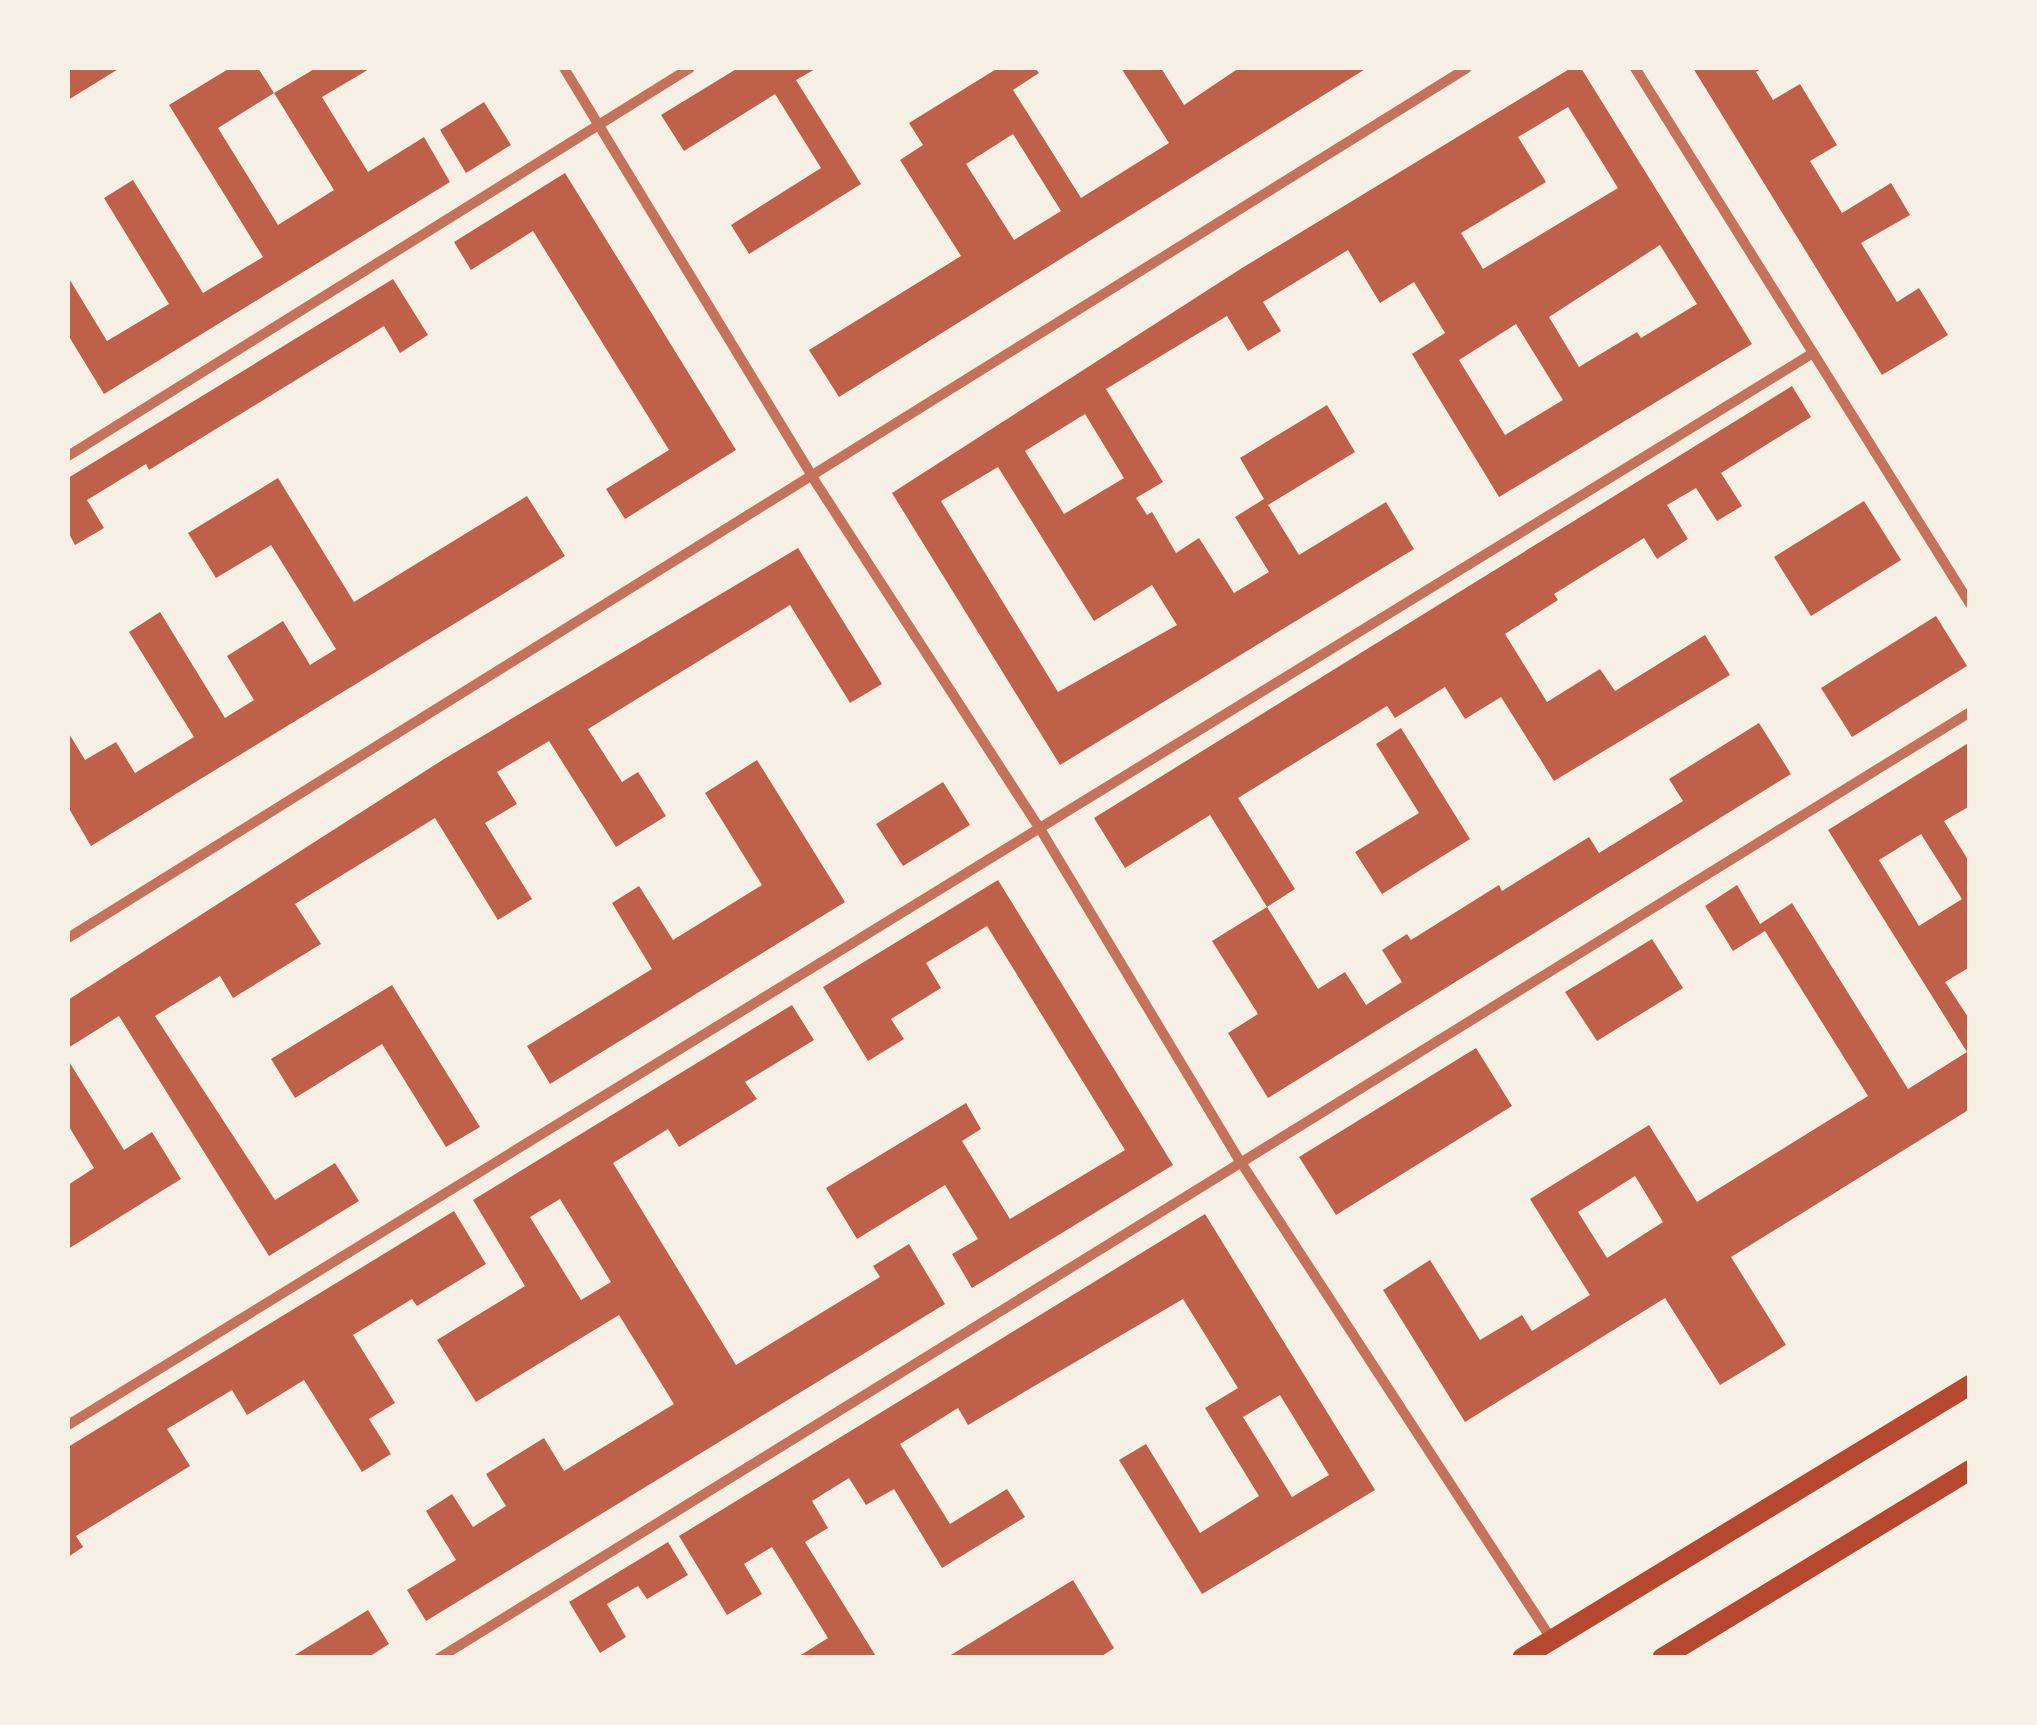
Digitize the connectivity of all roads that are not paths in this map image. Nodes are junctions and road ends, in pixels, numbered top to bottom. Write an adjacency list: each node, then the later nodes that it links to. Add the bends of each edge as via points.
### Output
1 (564, 68): 5 (street)
2 (690, 68): 5 (street)
3 (1467, 68): 8 (street)
4 (1635, 68): 6 (street)
5 (598, 125): 7 (street); 8 (street)
6 (1813, 353): 9 (street); 11 (street)
7 (68, 456)
8 (810, 474): 11 (street); 12 (street)
9 (1970, 604)
10 (1970, 712): 13 (street)
11 (1039, 826): 13 (street); 15 (street)
12 (68, 938)
13 (1240, 1161): 17 (street); 18 (street)
14 (1970, 1385): 17 (main road)
15 (68, 1425)
16 (1970, 1470): 20 (main road)
17 (1552, 1640): 19 (main road)
18 (439, 1658)
19 (1522, 1658)
20 (1662, 1658)

